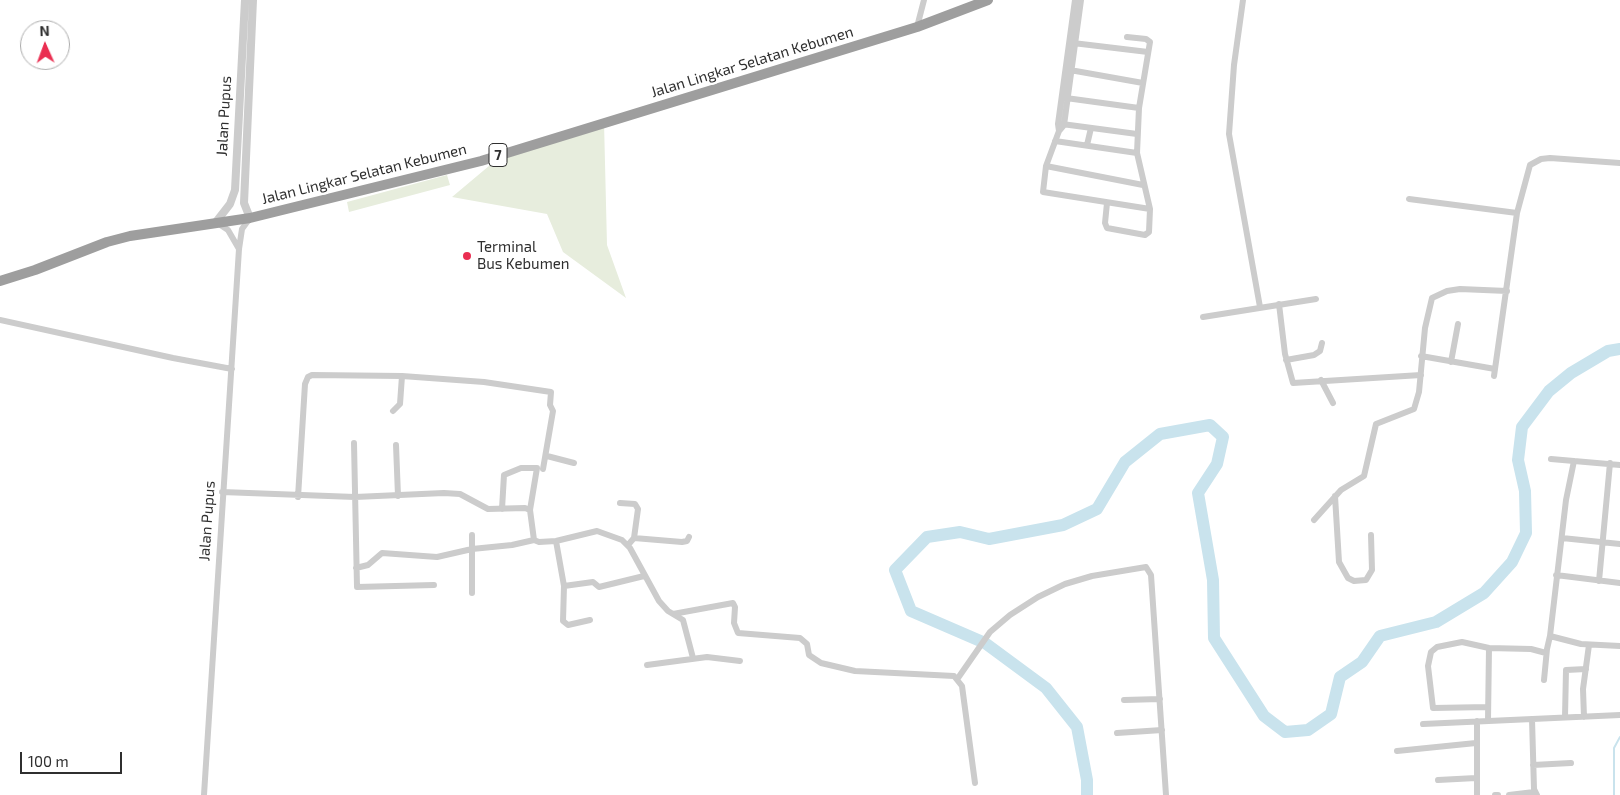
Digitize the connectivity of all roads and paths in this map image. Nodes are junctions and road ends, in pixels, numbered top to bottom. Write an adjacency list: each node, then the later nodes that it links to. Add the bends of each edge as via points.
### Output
1 (245, 0): 31 (street, Jalan Pupus, via 235,190 230,204)
2 (253, 0): 30 (street, Jalan Pupus, via 244,204)
3 (924, 0): 9 (street)
4 (988, 0): 9 (highway, Jalan Lingkar Selatan Kebumen / 7)
5 (1075, 0): 8 (street)
6 (1081, 0): 8 (street)
7 (1243, 0): 37 (street, via 1229,134)
8 (1076, 15): 11 (street)
9 (917, 27): 30 (highway, Jalan Lingkar Selatan Kebumen / 7, via 481,161)
10 (1127, 37): 12 (street, via 1149,40)
11 (1073, 43): 12 (street); 13 (street)
12 (1148, 52): 14 (street)
13 (1069, 70): 14 (street); 15 (street)
14 (1143, 83): 16 (street)
15 (1066, 98): 16 (street); 17 (street)
16 (1139, 108): 19 (street)
17 (1060, 126): 18 (street); 20 (street)
18 (1091, 128): 19 (street); 21 (street)
19 (1137, 134): 22 (street)
20 (1055, 141): 21 (street); 24 (street)
21 (1087, 145): 22 (street)
22 (1137, 153): 25 (street)
23 (1620, 163): 29 (street, via 1550,158 1535,161 1530,164)
24 (1046, 166): 25 (street); 27 (street, via 1043,192)
25 (1143, 185): 28 (street)
26 (1409, 200): 29 (street)
27 (1107, 203): 28 (street); 28 (street, via 1107,228 1145,234 1149,232)
28 (1150, 209)
29 (1517, 213): 34 (street)
30 (250, 218): 31 (highway, Jalan Lingkar Selatan Kebumen / 7); 32 (street, Jalan Pupus, via 242,230)
31 (216, 222): 32 (street, via 228,230); 33 (highway, Jalan Lingkar Selatan Kebumen / 7, via 107,242)
32 (239, 249): 45 (street, Jalan Pupus)
33 (0, 281)
34 (1507, 291): 42 (street, via 1460,289 1436,295 1429,305); 44 (street, via 1495,372)
35 (1316, 299): 36 (street)
36 (1279, 304): 37 (street); 43 (street)
37 (1260, 307): 38 (street)
38 (1202, 317)
39 (0, 320): 45 (street)
40 (1458, 324): 44 (street)
41 (1322, 343): 43 (street, via 1320,351 1314,355)
42 (1421, 356): 44 (street); 46 (street)
43 (1286, 360): 48 (street, via 1293,383)
44 (1451, 362)
45 (232, 369): 60 (street, Jalan Pupus)
46 (1421, 375): 48 (street); 62 (street, via 1414,409 1376,424 1364,476)
47 (402, 376): 50 (street, via 400,404); 53 (street, via 484,382 551,392 550,405 554,411); 63 (street, via 308,377 304,384)
48 (1321, 380): 49 (street)
49 (1333, 403)
50 (393, 411)
51 (354, 443): 64 (street)
52 (396, 445): 61 (street)
53 (547, 456): 56 (street); 59 (street)
54 (1551, 459): 55 (street)
55 (1574, 461): 57 (street); 73 (street)
56 (574, 463)
57 (1610, 464): 58 (street); 76 (street)
58 (1620, 465)
59 (542, 469): 66 (street, via 521,468 504,475); 67 (street)
60 (222, 492): 63 (street); 121 (street, Jalan Pupus)
61 (398, 496): 64 (street); 66 (street, via 454,493 482,507)
62 (1335, 496): 68 (street); 69 (street, via 1338,562 1348,578 1354,581 1366,580 1372,570)
63 (298, 497): 64 (street)
64 (355, 497): 80 (street)
65 (620, 503): 72 (street, via 637,506)
66 (502, 509): 67 (street)
67 (530, 510): 74 (street)
68 (1314, 520)
69 (1371, 534)
70 (472, 535): 79 (street)
71 (689, 537): 72 (street, via 688,542)
72 (634, 538): 78 (street)
73 (1562, 538): 76 (street); 81 (street)
74 (534, 540): 75 (street); 79 (street, via 512,546)
75 (556, 541): 78 (street, via 597,531 617,537); 86 (street)
76 (1601, 542): 77 (street); 83 (street)
77 (1620, 544)
78 (628, 545): 82 (street)
79 (472, 549): 80 (street, via 437,557 382,553 368,565); 87 (street)
80 (356, 568): 85 (street, via 356,586 359,588)
81 (1556, 575): 83 (street); 90 (street)
82 (644, 576): 86 (street, via 598,587 594,582); 88 (street, via 659,601)
83 (1599, 581): 84 (street)
84 (1620, 583)
85 (434, 586)
86 (564, 586): 89 (street, via 564,624)
87 (472, 593)
88 (673, 614): 95 (street, via 683,620); 99 (street, via 733,603 738,633 800,638 807,644 809,655 820,663 855,671 940,674)
89 (590, 620)
90 (1550, 636): 91 (street); 94 (street)
91 (1588, 645): 92 (street); 98 (street)
92 (1620, 646)
93 (1489, 648): 94 (street); 103 (street); 103 (street, via 1462,642 1446,644 1431,652 1428,666 1433,708)
94 (1546, 653): 100 (street)
95 (692, 658): 96 (street); 97 (street)
96 (740, 661)
97 (647, 664)
98 (1586, 669): 105 (street, via 1566,670); 106 (street)
99 (958, 678): 101 (street, via 990,632 1031,601 1065,584 1109,572 1146,567 1151,575); 119 (street, via 962,686)
100 (1544, 680)
101 (1160, 699): 102 (street); 111 (street)
102 (1124, 700)
103 (1488, 707): 108 (street)
104 (1620, 716): 106 (street)
105 (1565, 717): 106 (street); 107 (street)
106 (1584, 717)
107 (1532, 719): 108 (street); 116 (street)
108 (1488, 720): 109 (street)
109 (1477, 721): 110 (street); 113 (street)
110 (1423, 724)
111 (1162, 730): 112 (street); 122 (street)
112 (1117, 733)
113 (1476, 743): 114 (street); 117 (street)
114 (1397, 751)
115 (1571, 764): 116 (street)
116 (1533, 765): 120 (street)
117 (1476, 778): 118 (street); 123 (street)
118 (1438, 780)
119 (976, 783)
120 (1536, 793): 124 (street)
121 (204, 795)
122 (1166, 795)
123 (1476, 795)
124 (1509, 795)

